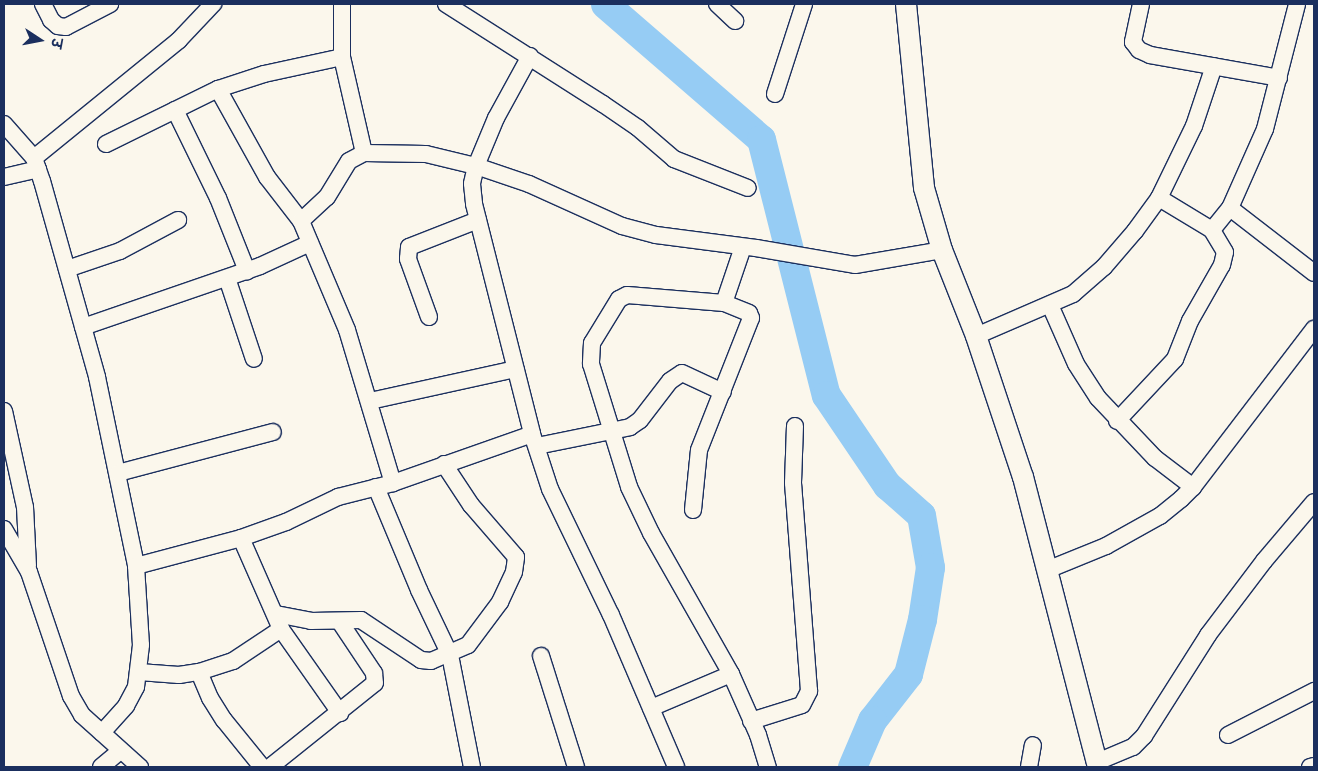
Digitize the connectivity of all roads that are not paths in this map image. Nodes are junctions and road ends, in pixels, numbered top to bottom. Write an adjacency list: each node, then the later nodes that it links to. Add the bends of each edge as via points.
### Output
1 (43, 4): 2 (street, via 51,20 66,28)
2 (110, 4)
3 (213, 4): 22 (street, via 179,40)
4 (342, 4): 13 (street)
5 (446, 4): 12 (street)
6 (717, 4): 11 (street)
7 (804, 4): 17 (street)
8 (906, 4): 34 (street, via 924,188)
9 (1141, 4): 14 (street, via 1133,42 1139,50)
10 (1297, 4): 15 (street)
11 (735, 21)
12 (530, 56): 23 (street, via 496,118); 25 (street, via 638,128 674,160)
13 (342, 57): 16 (street, via 264,74); 21 (street)
14 (1214, 66): 15 (street); 26 (street, via 1194,126)
15 (1279, 78): 27 (street, via 1265,129)
16 (218, 89): 18 (street); 30 (street, via 267,177)
17 (775, 94)
18 (174, 110): 20 (street); 36 (street, via 218,198)
19 (4, 124): 22 (street)
20 (106, 144)
21 (364, 154): 23 (street, via 426,154); 30 (street, via 349,161 327,197)
22 (36, 164): 24 (street); 35 (street)
23 (476, 166): 29 (street, via 472,184); 33 (street, via 529,184 622,226 656,235)
24 (4, 177)
25 (748, 188)
26 (1159, 198): 31 (street); 40 (street, via 1104,267 1073,294)
27 (1230, 208): 31 (street); 37 (street)
28 (178, 220): 35 (street, via 120,251)
29 (478, 220): 41 (street, via 409,247 408,259); 46 (street)
30 (301, 221): 32 (street)
31 (1212, 230): 50 (street, via 1225,252 1222,266 1190,322 1182,347 1147,392)
32 (310, 243): 36 (street); 48 (street, via 347,330)
33 (749, 247): 34 (street, via 834,264 872,263); 39 (street)
34 (942, 250): 44 (street)
35 (67, 270): 42 (street)
36 (247, 271): 38 (street)
37 (1314, 273)
38 (227, 278): 42 (street); 45 (street)
39 (724, 303): 47 (street, via 749,313 751,318); 52 (street, via 638,294 619,300 592,343 590,354)
40 (1050, 305): 44 (street); 50 (street, via 1076,364)
41 (429, 317)
42 (83, 327): 56 (street)
43 (1314, 329): 58 (street)
44 (976, 336): 65 (street, via 1023,477)
45 (254, 359)
46 (516, 369): 48 (street); 54 (street)
47 (723, 392): 52 (street, via 682,373 670,381 640,420 630,427); 61 (street, via 699,450)
48 (370, 401): 57 (street)
49 (4, 411): 66 (street, via 25,507)
50 (1117, 421): 58 (street, via 1155,458)
51 (795, 426): 77 (street, via 793,483 809,691 802,705)
52 (613, 431): 54 (street); 73 (street, via 629,487 651,533)
53 (273, 432): 56 (street)
54 (535, 440): 55 (street); 75 (street, via 550,489)
55 (444, 464): 57 (street); 69 (street, via 471,506 516,557 514,572 500,602 468,644)
56 (118, 473): 64 (street)
57 (392, 483): 59 (street)
58 (1193, 487): 65 (street, via 1160,516 1106,546)
59 (376, 488): 63 (street, via 338,497 286,522); 69 (street)
60 (1314, 502): 82 (street, via 1208,635 1144,736 1132,747)
61 (693, 510)
62 (4, 529): 66 (street)
63 (241, 538): 64 (street); 67 (street)
64 (136, 566): 71 (street)
65 (1047, 570): 82 (street)
66 (29, 572): 78 (street, via 71,696 82,715)
67 (279, 622): 68 (street); 72 (street, via 233,661); 76 (street)
68 (340, 622): 69 (street, via 352,620 370,624 421,660 431,662); 76 (street, via 376,677 372,688)
69 (450, 655): 88 (street)
70 (541, 656): 89 (street)
71 (139, 672): 72 (street, via 179,675); 78 (street, via 136,688 126,706)
72 (199, 672): 86 (street, via 224,720)
73 (731, 674): 75 (street); 77 (street)
74 (1314, 691): 79 (street)
75 (651, 708): 90 (street)
76 (340, 713): 87 (street)
77 (751, 721): 91 (street)
78 (102, 732): 81 (street)
79 (1228, 735)
80 (1033, 745): 92 (street)
81 (120, 751): 84 (street); 85 (street)
82 (1097, 765)
83 (1314, 766): 93 (street)
84 (101, 767)
85 (140, 767)
86 (262, 767)
87 (270, 767)
88 (472, 767)
89 (576, 767)
90 (676, 767)
91 (768, 767)
92 (1030, 767)
93 (1310, 767)

